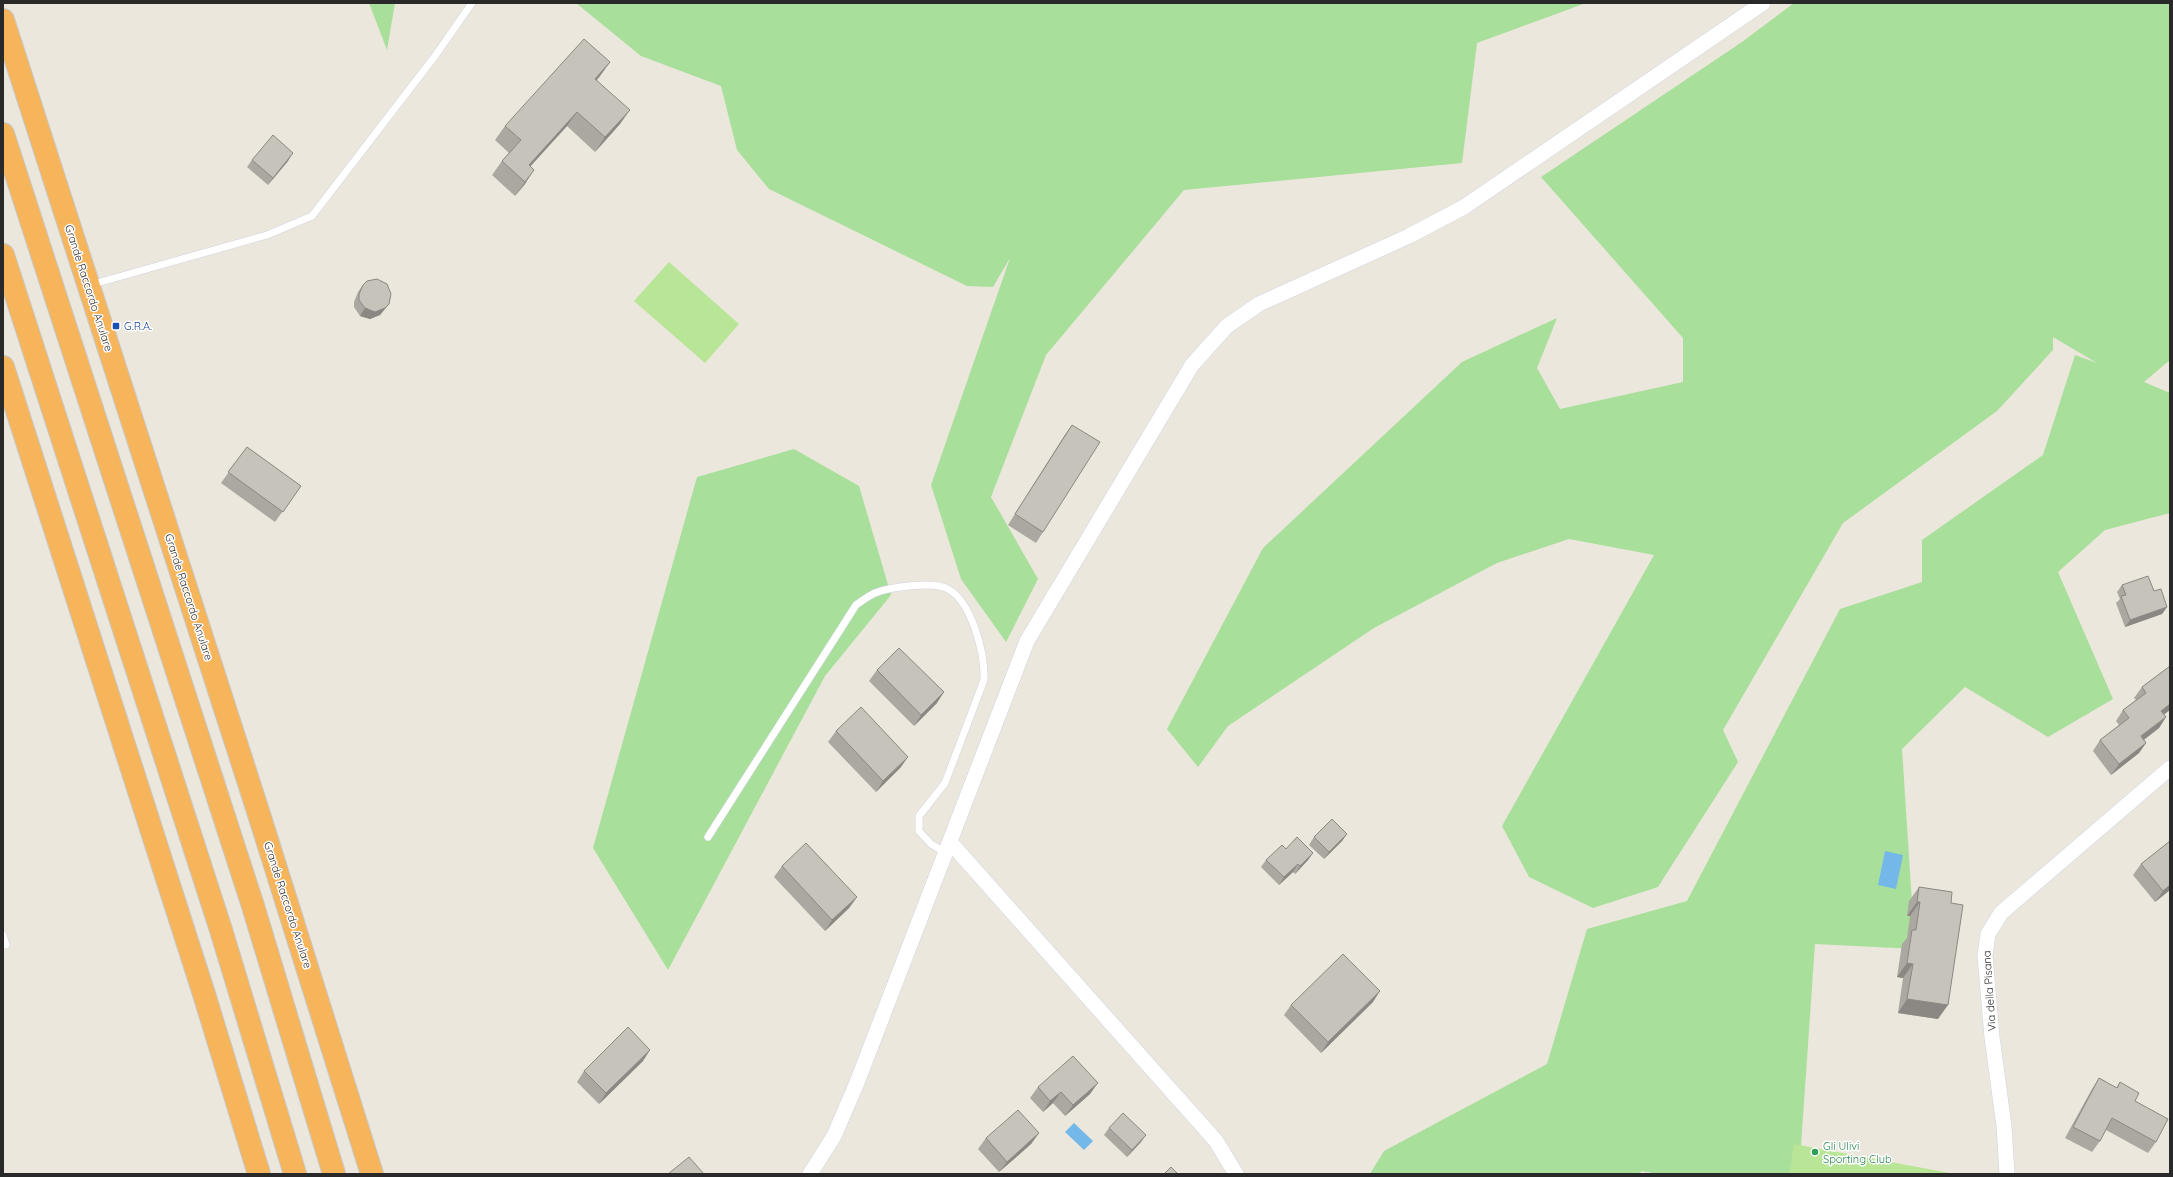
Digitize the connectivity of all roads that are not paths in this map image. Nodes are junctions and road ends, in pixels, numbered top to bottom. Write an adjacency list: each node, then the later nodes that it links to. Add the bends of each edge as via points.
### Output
1 (472, 3): 6 (lane, via 312,216 267,235)
2 (1763, 3): 10 (street, via 1464,207 1409,236 1259,304 1227,326 1192,365 1028,641)
3 (3, 20): 6 (highway, Grande Raccordo Anulare)
4 (3, 134): 15 (highway, via 252,906)
5 (3, 255): 14 (highway, via 218,923)
6 (88, 286): 16 (highway, Grande Raccordo Anulare)
7 (3, 367): 13 (highway, via 204,994)
8 (2170, 768): 19 (street, Via della Pisana, via 2001,913 1988,934 1985,956)
9 (708, 837): 10 (lane, via 856,605 875,593 902,587 928,586 946,588 960,598 974,626 985,663 984,680 945,783 919,816 919,831 931,844)
10 (948, 847): 17 (street, via 856,1085 834,1136); 18 (street, via 1216,1141)
11 (3, 935): 12 (lane)
12 (6, 945)
13 (259, 1174)
14 (295, 1174)
15 (334, 1174)
16 (372, 1174)
17 (810, 1174)
18 (1236, 1174)
19 (2007, 1174)

